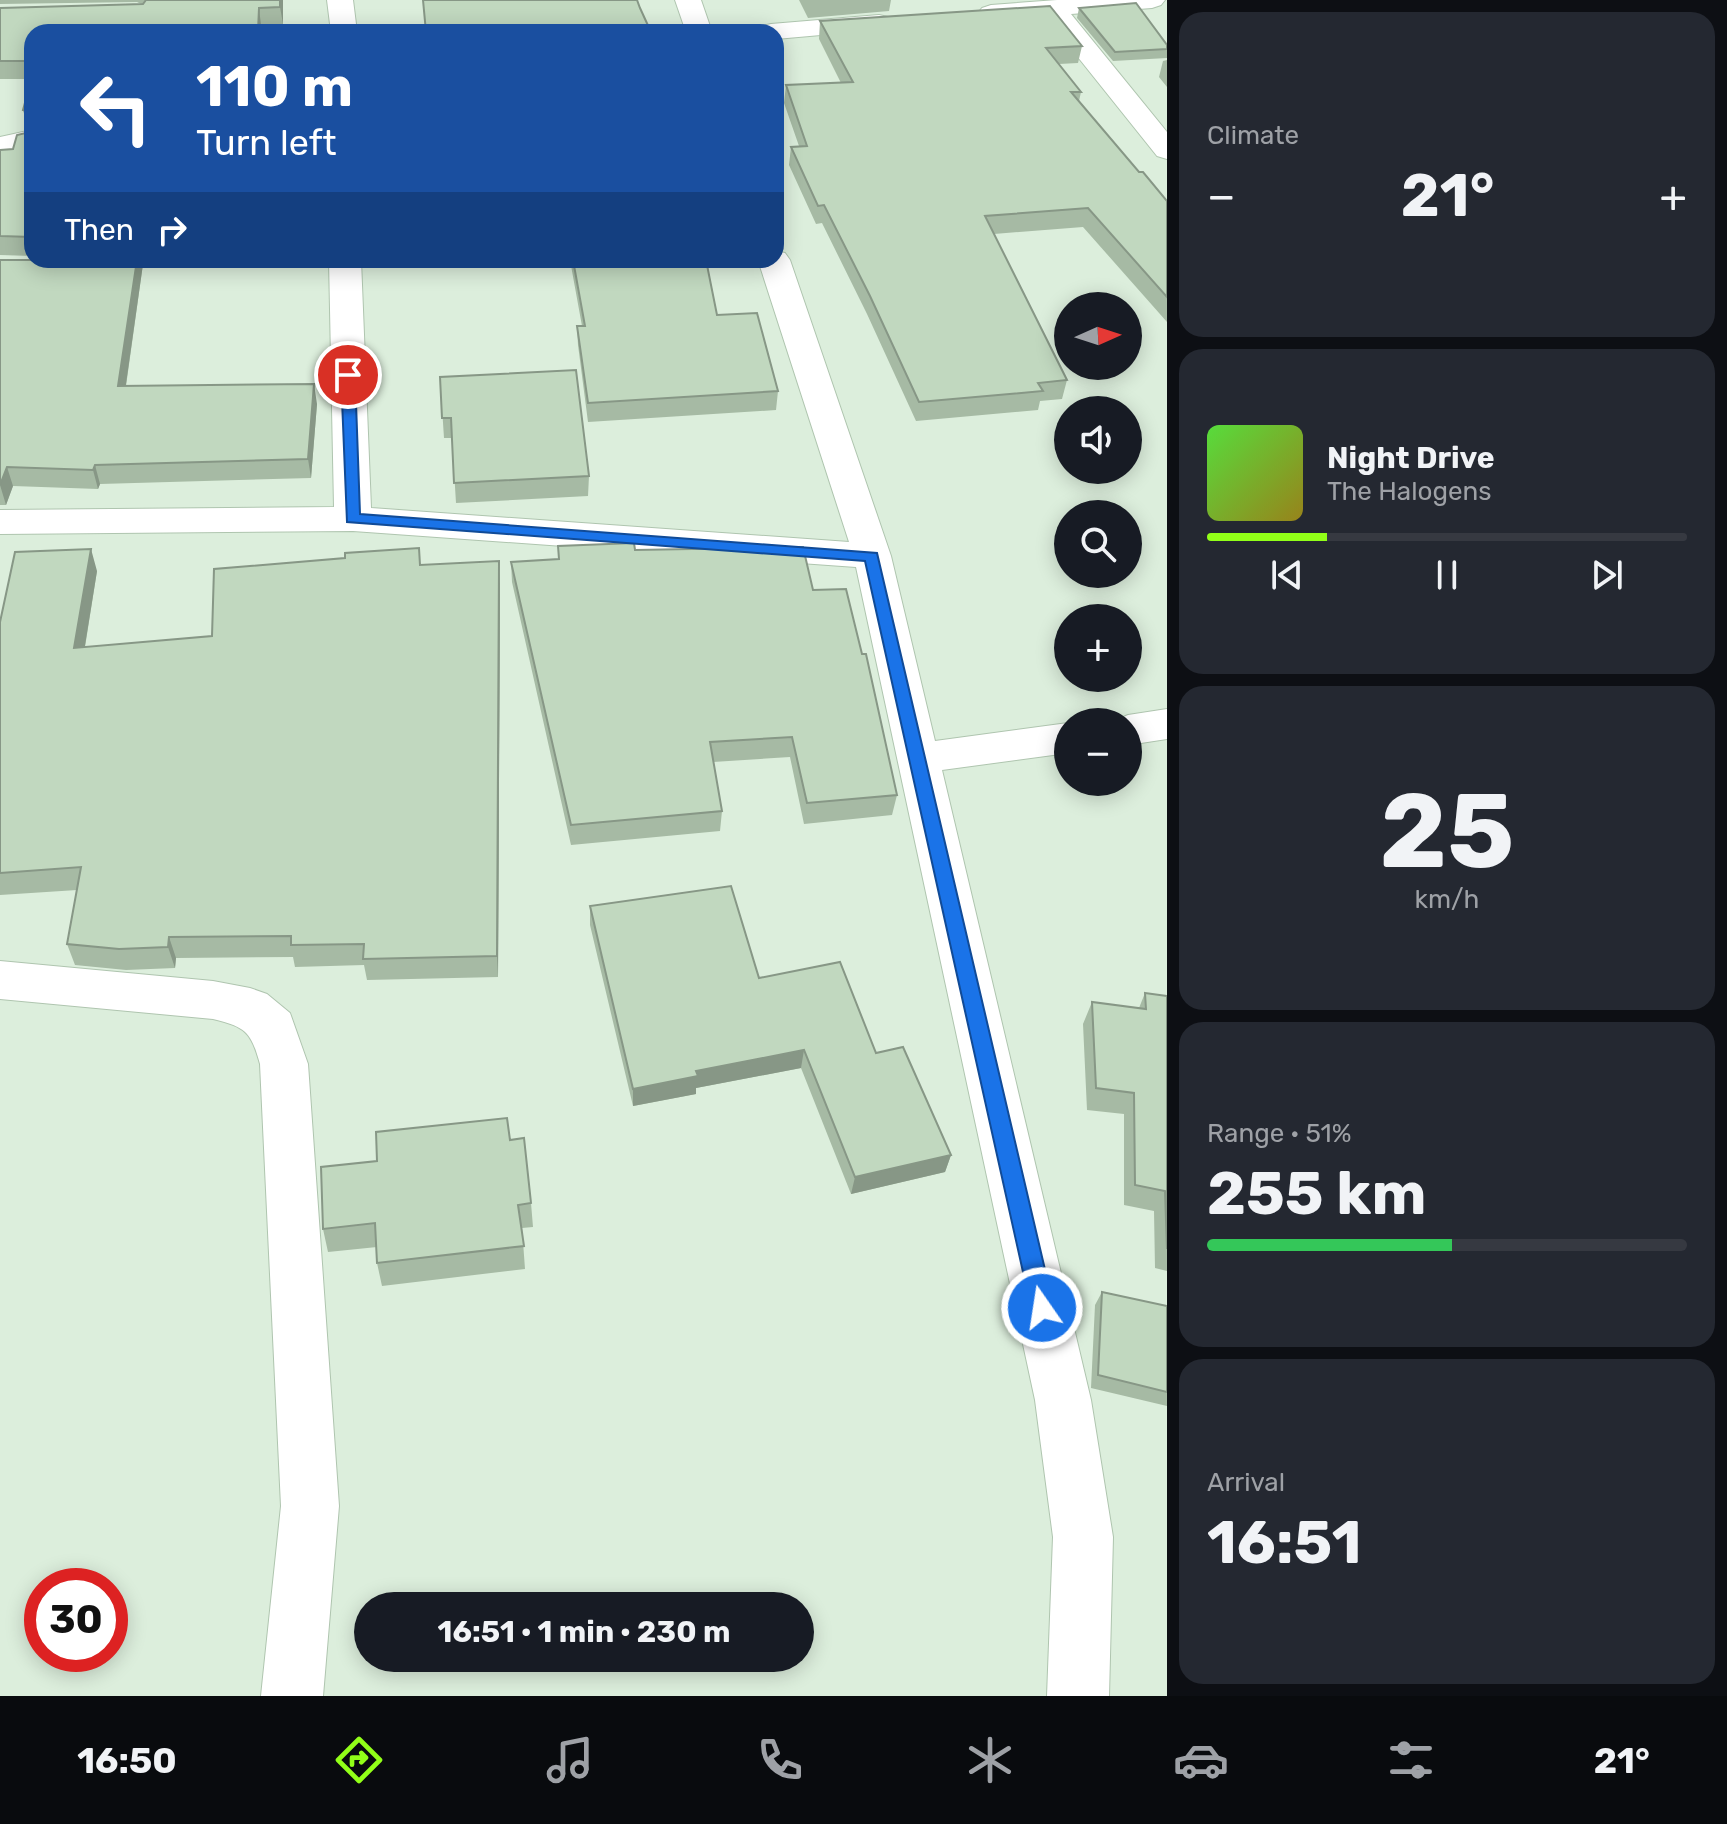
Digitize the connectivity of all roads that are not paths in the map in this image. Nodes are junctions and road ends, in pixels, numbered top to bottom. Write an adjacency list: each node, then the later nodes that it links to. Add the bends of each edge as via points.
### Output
1 (340, 0): 7 (street)
2 (688, 0): 8 (street)
3 (1152, 0): 4 (street)
4 (1052, 8): 5 (street); 12 (street)
5 (973, 15)
6 (911, 20): 9 (street)
7 (343, 24)
8 (696, 24)
9 (784, 31)
10 (24, 141): 11 (street)
11 (0, 146)
12 (1167, 150)
13 (345, 268): 15 (street)
14 (777, 268): 17 (street)
15 (353, 519): 16 (street); 17 (street)
16 (0, 522)
17 (872, 556): 21 (street)
18 (1167, 724): 19 (street)
19 (1142, 728)
20 (1054, 740): 21 (street)
21 (919, 758): 24 (street, via 1063,1400 1083,1537)
22 (0, 980): 23 (street, via 213,1000 250,1008 273,1027 284,1064 310,1506)
23 (292, 1696)
24 (1078, 1696)

